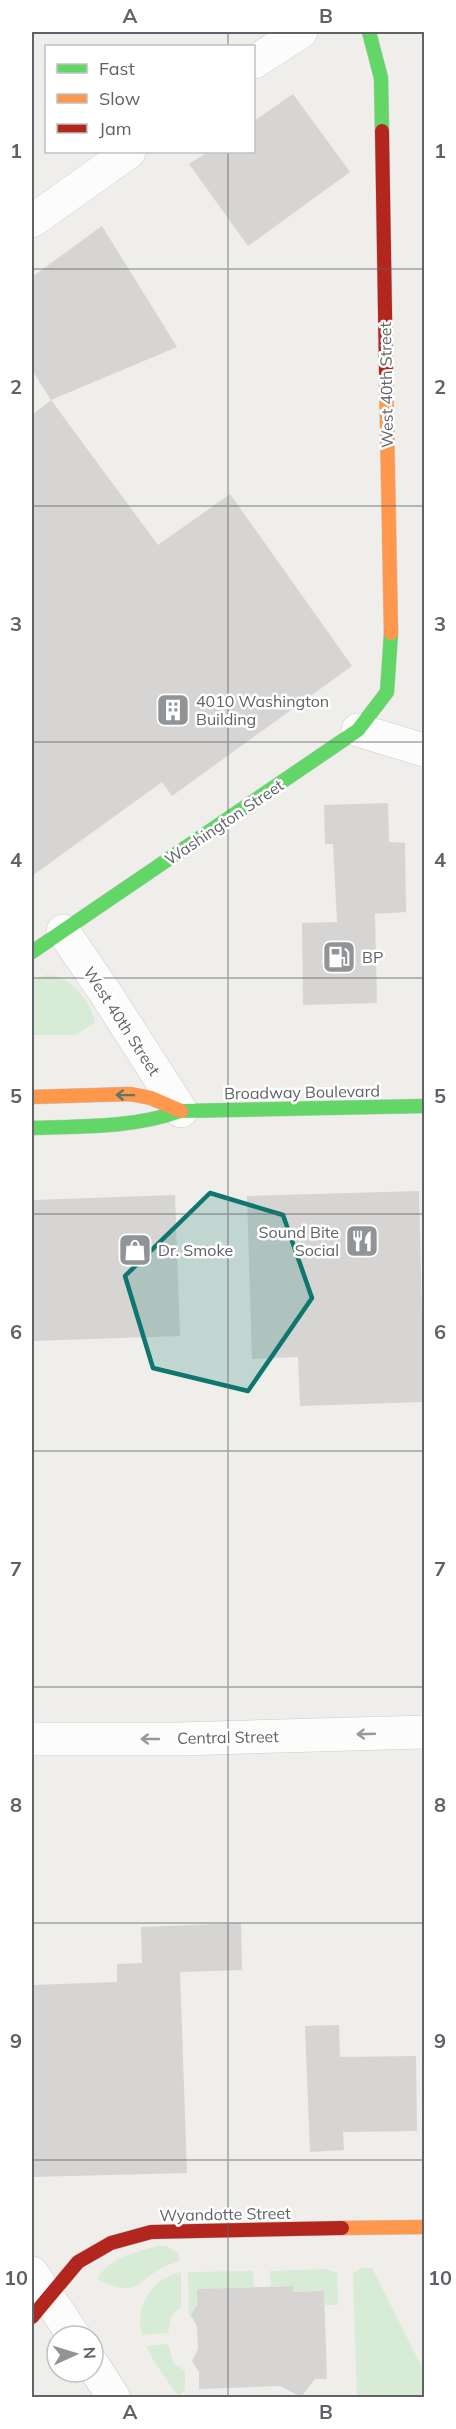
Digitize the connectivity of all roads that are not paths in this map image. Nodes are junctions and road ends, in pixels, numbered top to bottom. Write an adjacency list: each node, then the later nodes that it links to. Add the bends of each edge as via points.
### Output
1 (301, 32): 3 (street)
2 (369, 32): 6 (street, West 40th Street, via 381,78 391,652 387,692)
3 (255, 61)
4 (128, 153): 5 (street)
5 (32, 221)
6 (358, 730): 7 (street); 8 (street, Washington Street)
7 (424, 750)
8 (63, 931): 9 (street, Washington Street); 12 (street, West 40th Street)
9 (32, 952)
10 (32, 1097): 12 (street, Broadway Boulevard, one-way to 10, via 130,1094)
11 (424, 1106): 12 (street, Broadway Boulevard)
12 (181, 1111): 13 (street, Broadway Boulevard, via 132,1125)
13 (32, 1128)
14 (424, 1732): 15 (street, Central Street, one-way to 15)
15 (32, 1739)
16 (424, 2227): 17 (street, Wyandotte Street, via 151,2232 111,2243 78,2262)
17 (37, 2296): 18 (street)
18 (63, 2324)
19 (105, 2383): 20 (street)
20 (114, 2397)

